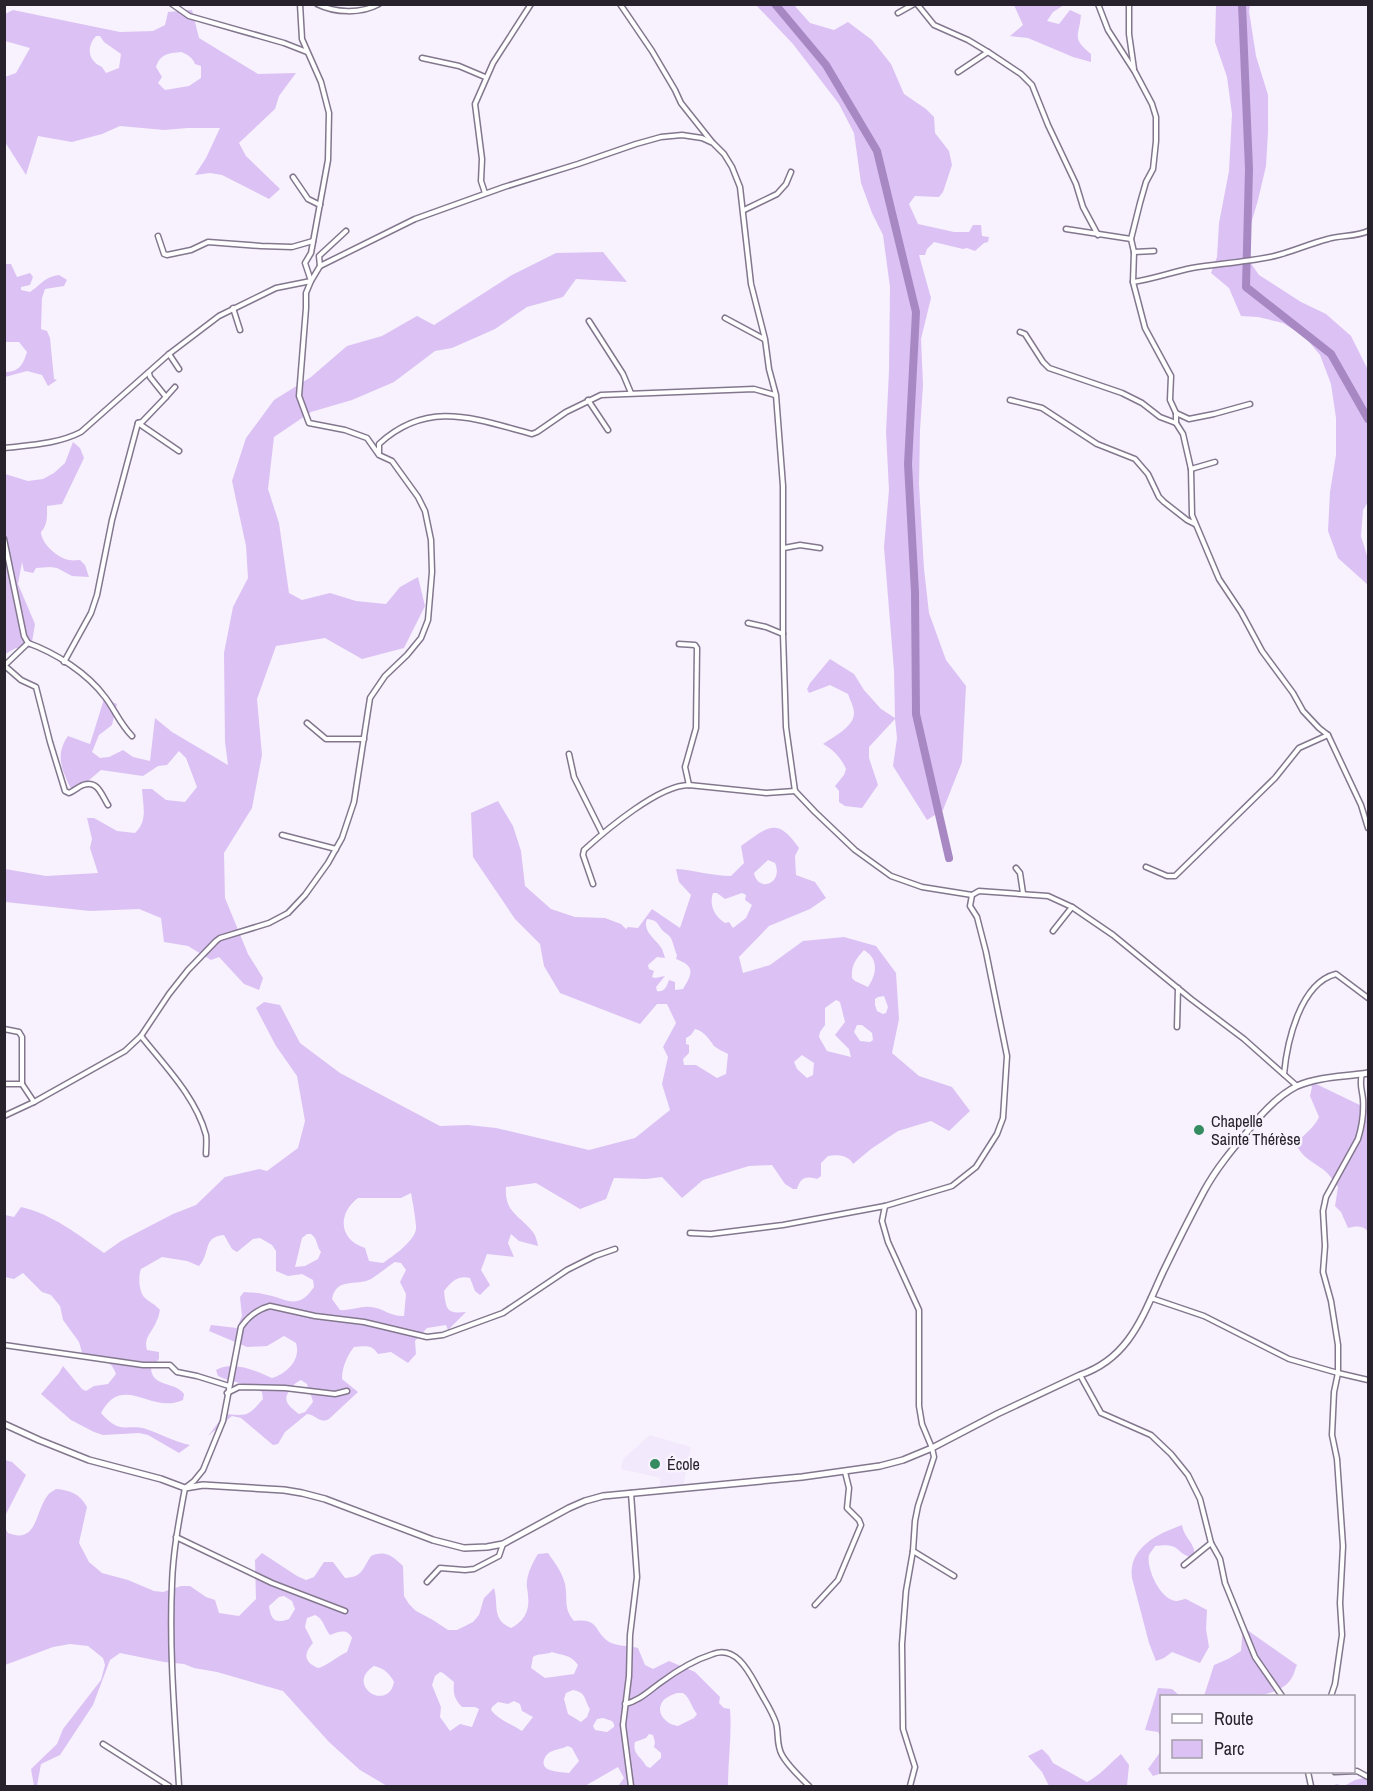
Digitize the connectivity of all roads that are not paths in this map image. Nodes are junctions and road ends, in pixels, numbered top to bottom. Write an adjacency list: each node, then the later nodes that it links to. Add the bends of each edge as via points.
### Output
1 (172, 4): 11 (street, via 189,16)
2 (300, 4): 11 (street)
3 (317, 4): 4 (street, via 330,10 349,11 368,10)
4 (379, 4)
5 (531, 4): 16 (street)
6 (620, 4): 17 (street, via 681,103)
7 (915, 4): 10 (street); 12 (street, via 934,25)
8 (1098, 4): 15 (street, via 1108,30)
9 (1129, 4): 15 (street)
10 (898, 13)
11 (308, 52): 21 (street, via 321,82 328,113 328,160)
12 (988, 52): 14 (street); 26 (street, via 1032,86)
13 (422, 58): 16 (street, via 459,66)
14 (958, 72)
15 (1135, 72): 28 (street, via 1156,117 1156,141 1153,169)
16 (485, 77): 20 (street, via 475,104)
17 (713, 143): 20 (street, via 690,135 661,137); 22 (street, via 732,167)
18 (792, 172): 22 (street, via 777,194)
19 (293, 177): 21 (street, via 308,199)
20 (485, 193): 32 (street, via 398,226)
21 (320, 205): 29 (street)
22 (744, 210): 40 (street, via 750,276)
23 (1066, 229): 26 (street)
24 (346, 231): 32 (street, via 319,256)
25 (1368, 231): 34 (street, via 1326,239 1286,254 1191,268)
26 (1098, 235): 28 (street)
27 (159, 236): 29 (street, via 167,255 208,242 292,247)
28 (1131, 239): 31 (street)
29 (313, 241): 33 (street, via 305,262)
30 (1154, 251): 31 (street)
31 (1134, 252): 34 (street)
32 (320, 266): 33 (street)
33 (311, 280): 35 (street, via 276,288); 57 (street, via 306,293 299,396 309,423 368,438)
34 (1133, 282): 51 (street, via 1145,328 1171,376 1169,395)
35 (233, 308): 38 (street); 41 (street)
36 (725, 318): 40 (street)
37 (589, 321): 45 (street)
38 (240, 330)
39 (1020, 332): 53 (street, via 1049,368 1122,393)
40 (765, 339): 46 (street)
41 (169, 354): 42 (street); 43 (street)
42 (179, 369)
43 (149, 373): 47 (street); 55 (street, via 81,432 53,442)
44 (176, 387): 47 (street)
45 (631, 393): 46 (street, via 754,389); 48 (street)
46 (776, 395): 62 (street)
47 (166, 398): 52 (street)
48 (588, 400): 54 (street); 57 (street, via 535,434 453,416 422,419 387,436 379,444)
49 (1010, 400): 60 (street, via 1042,408 1097,444 1135,459 1149,474 1159,497)
50 (1250, 404): 51 (street, via 1189,419)
51 (1176, 413): 53 (street)
52 (138, 423): 56 (street); 68 (street, via 97,595)
53 (1176, 423): 59 (street, via 1183,434)
54 (608, 430)
55 (4, 448)
56 (179, 451)
57 (379, 455): 73 (street, via 392,461 425,511 432,572 426,627 417,644 372,692)
58 (1215, 462): 59 (street)
59 (1191, 469): 60 (street, via 1191,512)
60 (1197, 525): 71 (street, via 1219,579 1262,651 1303,711)
61 (4, 538): 66 (street)
62 (784, 548): 63 (street); 65 (street)
63 (820, 548)
64 (748, 623): 65 (street)
65 (783, 634): 76 (street, via 786,727)
66 (28, 643): 68 (street); 69 (street)
67 (679, 644): 75 (street, via 697,648 696,728 685,767)
68 (64, 662): 72 (street, via 97,687)
69 (5, 666): 77 (street, via 36,687 66,793 94,784)
70 (307, 723): 73 (street, via 326,740)
71 (1328, 735): 78 (street); 82 (street, via 1299,748 1260,793 1175,876)
72 (132, 736)
73 (364, 739): 81 (street, via 354,802)
74 (569, 753): 79 (street, via 574,777)
75 (689, 785): 76 (street, via 766,793); 79 (street, via 664,792)
76 (795, 791): 86 (street, via 855,850 891,876 922,887)
77 (108, 805)
78 (1368, 828)
79 (602, 833): 84 (street, via 583,853)
80 (282, 836): 81 (street)
81 (336, 849): 93 (street, via 288,913 216,941 182,978)
82 (1146, 867)
83 (1016, 868): 85 (street)
84 (593, 884)
85 (1023, 893): 86 (street, via 980,891); 87 (street, via 1048,896)
86 (972, 895): 102 (street, via 970,906 986,952 1007,1056 1003,1118 981,1160 956,1184)
87 (1072, 907): 88 (street); 89 (street)
88 (1053, 931)
89 (1178, 988): 91 (street); 95 (street)
90 (1368, 998): 95 (street, via 1336,974 1317,984 1294,1023)
91 (1178, 1027)
92 (4, 1029): 97 (street, via 19,1032 22,1037)
93 (141, 1036): 99 (street, via 125,1051); 101 (street, via 189,1098 207,1137)
94 (1365, 1073): 98 (main road); 107 (street, via 1360,1085 1363,1115 1358,1139 1326,1197 1323,1211 1323,1272 1336,1331)
95 (1284, 1074): 98 (street)
96 (4, 1084): 97 (street)
97 (22, 1084): 99 (street)
98 (1298, 1086): 105 (main road, via 1273,1102 1210,1179)
99 (34, 1102): 100 (street)
100 (4, 1116)
101 (206, 1154)
102 (885, 1206): 103 (street, via 783,1225); 114 (street, via 882,1221 888,1242 919,1310 919,1406)
103 (690, 1233)
104 (615, 1249): 110 (street, via 567,1270 503,1313 443,1335 427,1337 364,1322 264,1308 241,1327)
105 (1151, 1298): 107 (street, via 1204,1316 1288,1359); 108 (main road, via 1125,1344 1102,1365)
106 (4, 1345): 110 (street, via 143,1365 170,1365 177,1372)
107 (1338, 1373): 109 (street); 128 (street, via 1332,1435 1342,1539 1342,1635)
108 (1080, 1375): 114 (main road); 119 (street, via 1101,1413 1151,1435 1188,1475 1200,1499)
109 (1368, 1380)
110 (229, 1386): 112 (street)
111 (347, 1391): 112 (street, via 335,1394 239,1387)
112 (227, 1393): 116 (street, via 223,1421 203,1470)
113 (4, 1424): 116 (main road, via 89,1460)
114 (932, 1448): 115 (main road, via 903,1460); 121 (street, via 933,1461 918,1506)
115 (845, 1472): 117 (main road); 125 (street, via 849,1488 847,1508 861,1524 838,1580)
116 (185, 1488): 118 (street); 120 (main road, via 202,1485 302,1493 450,1545 477,1548)
117 (631, 1493): 120 (main road, via 578,1503); 129 (street, via 637,1578)
118 (176, 1537): 126 (street, via 272,1583); 132 (street, via 171,1665)
119 (1211, 1543): 122 (street); 127 (street, via 1255,1657)
120 (503, 1544): 124 (street, via 495,1558 470,1570 440,1568)
121 (913, 1551): 123 (street); 135 (street, via 902,1644 903,1729 915,1767)
122 (1184, 1565)
123 (954, 1576)
124 (427, 1582)
125 (815, 1605)
126 (345, 1611)
127 (1281, 1695)
128 (1331, 1695)
129 (625, 1704): 133 (street, via 623,1729); 134 (street, via 638,1700 699,1659 715,1653 736,1657 746,1666 773,1714 782,1755)
130 (104, 1744): 131 (street)
131 (171, 1786): 132 (street)
132 (179, 1786)
133 (631, 1786)
134 (809, 1786)
135 (910, 1786)

